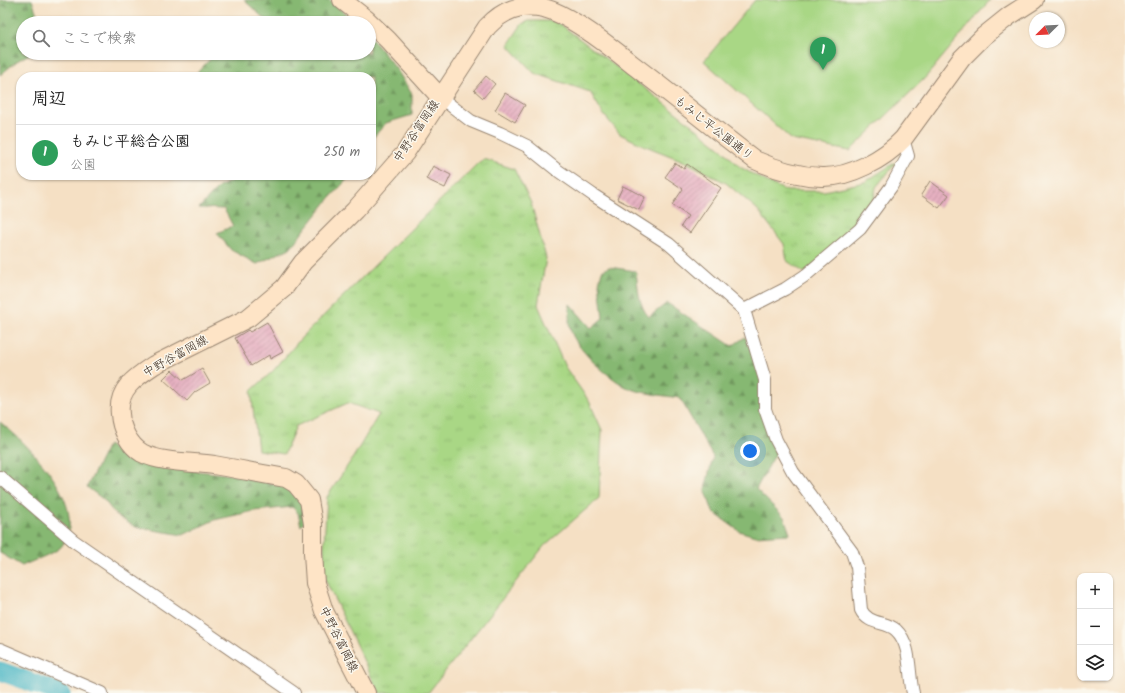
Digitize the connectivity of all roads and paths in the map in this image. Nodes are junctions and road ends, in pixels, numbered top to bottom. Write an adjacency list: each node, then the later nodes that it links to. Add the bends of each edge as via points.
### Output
1 (342, 0): 3 (main road, 中野谷富岡線)
2 (1034, 0): 6 (main road, もみじ平公園通り, via 984,36 962,58)
3 (362, 16)
4 (376, 29): 5 (main road, 中野谷富岡線)
5 (441, 98): 6 (main road, もみじ平公園通り, via 487,27 504,12 524,6 544,8 562,15 584,29 755,160 771,167 821,177 834,176 876,161); 7 (street, via 471,121 527,146 593,195 669,244); 12 (main road, 中野谷富岡線, via 404,153 355,210 303,262 284,288 248,318 142,373 126,387 119,410 121,426 131,442 142,452 163,460 213,465 286,478 296,484 309,500 313,524 315,583 324,611)
6 (903, 139): 7 (street, via 908,156 891,187 860,229 806,275)
7 (744, 310): 13 (street, via 765,380 765,410 776,440 793,472 852,552 857,567 863,615 893,628 902,640 907,652)
8 (0, 477): 11 (street, via 74,542)
9 (0, 649): 10 (street)
10 (102, 693)
11 (294, 693)
12 (366, 693)
13 (913, 693)

